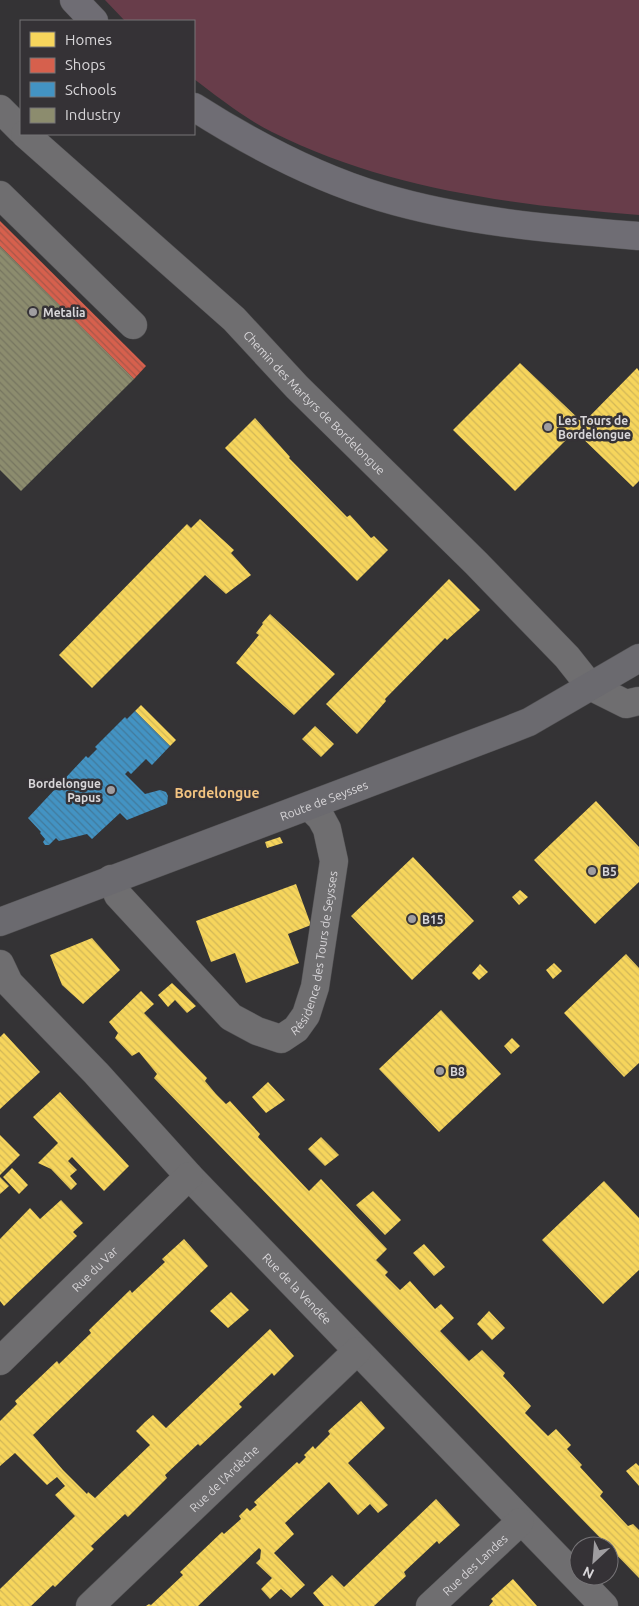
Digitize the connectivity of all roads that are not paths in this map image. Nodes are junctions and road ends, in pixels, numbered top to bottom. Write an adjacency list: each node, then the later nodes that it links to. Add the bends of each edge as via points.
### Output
1 (74, 0): 2 (highway)
2 (93, 20)
3 (195, 108): 8 (highway, via 243,138 311,172 381,197 474,218)
4 (0, 109): 5 (street)
5 (20, 129)
6 (26, 135): 11 (street, Chemin des Martyrs de Bordelongue, via 234,319 297,387 476,563)
7 (0, 195): 9 (street)
8 (639, 236)
9 (133, 325)
10 (639, 658): 11 (main road, Route de Seysses)
11 (590, 686): 12 (street, via 626,704); 13 (main road, Route de Seysses, via 529,722)
12 (639, 701)
13 (309, 806): 14 (main road, Route de Seysses); 14 (street, Résidence des Tours de Seysses, via 327,830 334,862 315,987 306,1016 296,1029 281,1039 231,1017 118,895)
14 (111, 879): 15 (main road, Route de Seysses)
15 (0, 922)
16 (0, 964): 17 (street, Rue de la Vendée, via 10,983)
17 (189, 1176): 18 (street, Rue de la Vendée); 19 (street, Rue du Var)
18 (357, 1351): 20 (street, Rue de la Vendée); 21 (street, Rue de l'Ardèche)
19 (0, 1361)
20 (520, 1522): 22 (street, Rue des Landes); 23 (street, Rue de la Vendée)
21 (90, 1606)
22 (430, 1606)
23 (604, 1606)

